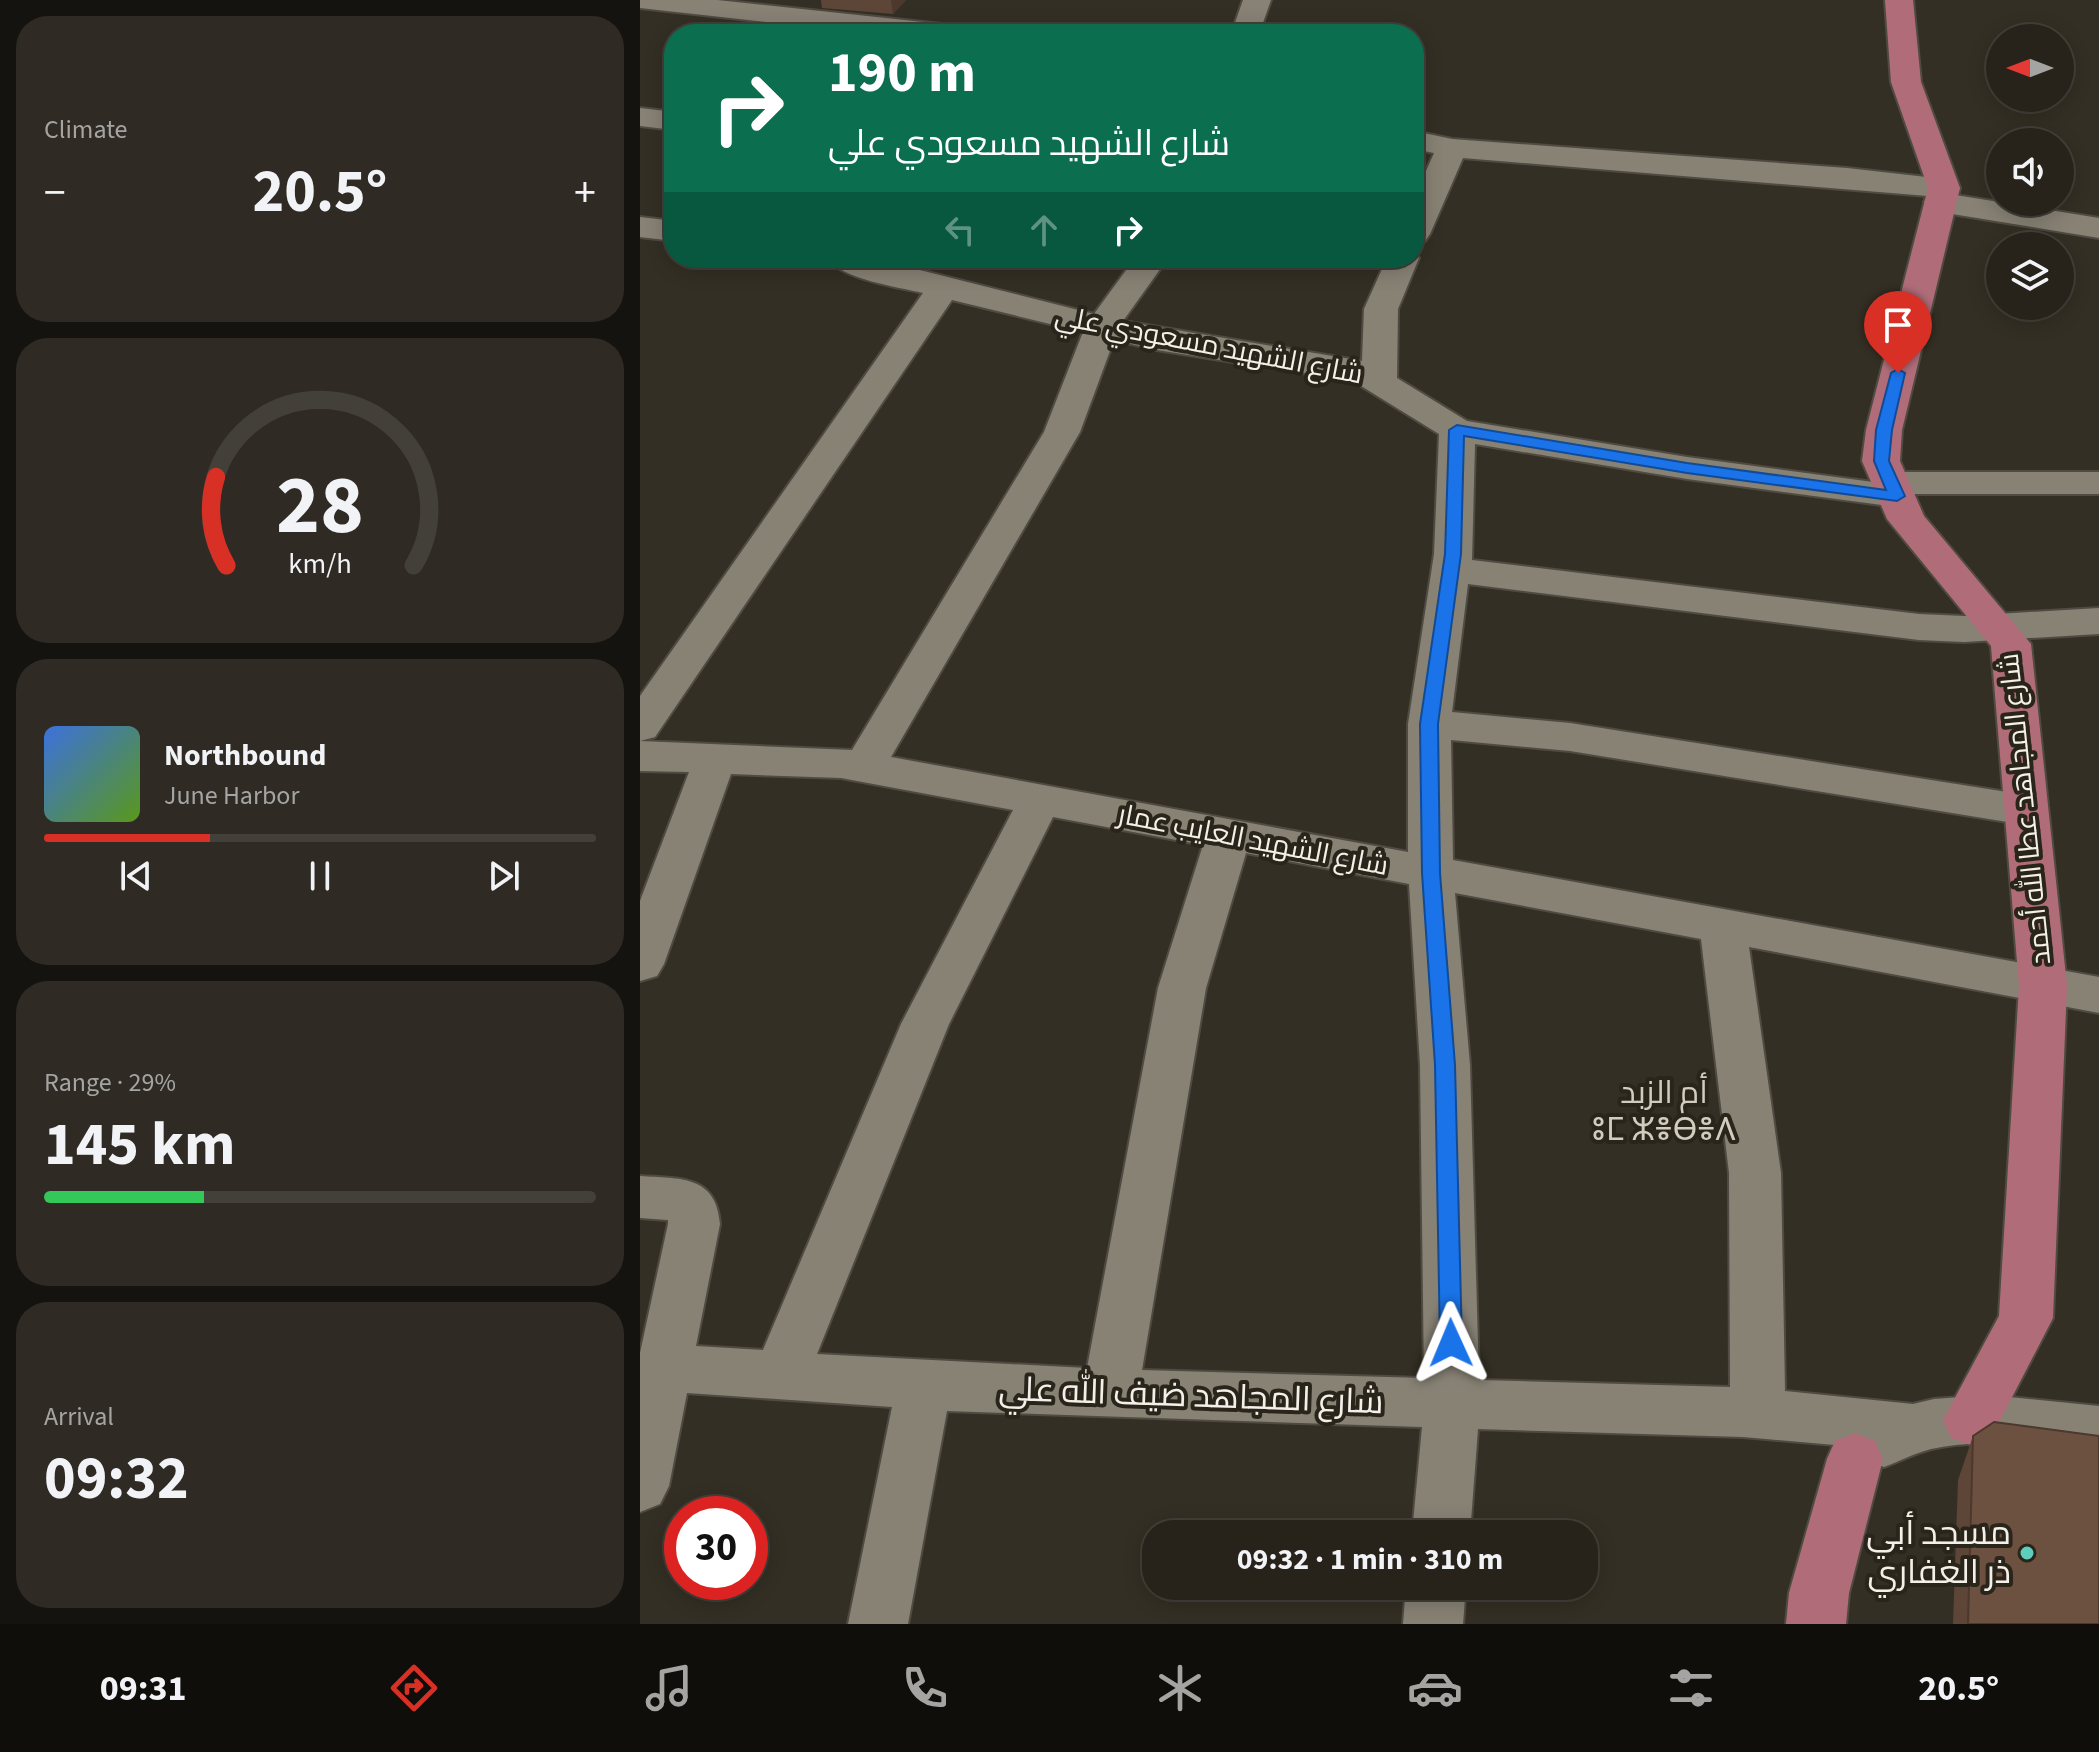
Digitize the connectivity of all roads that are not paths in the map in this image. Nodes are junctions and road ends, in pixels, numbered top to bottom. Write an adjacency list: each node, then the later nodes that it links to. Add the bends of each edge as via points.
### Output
1 (640, 0): 5 (street)
2 (929, 0): 6 (street)
3 (1257, 0): 7 (street)
4 (1899, 0): 12 (main road, via 1906,82)
5 (860, 24)
6 (945, 24)
7 (1249, 24)
8 (640, 117): 9 (street)
9 (664, 120)
10 (1424, 142): 11 (street)
11 (1452, 148): 12 (street, via 1847,177); 13 (street)
12 (1942, 195): 15 (street); 25 (main road, شارع المجاهد عطا الله أحمد, via 1884,430 1881,461)
13 (1424, 211)
14 (640, 227): 16 (street)
15 (2099, 228)
16 (664, 230)
17 (867, 268): 20 (street, شارع الشهيد مسعودي علي)
18 (1145, 268): 21 (street)
19 (1399, 268): 22 (street, via 1381,309)
20 (943, 288): 21 (street, شارع الشهيد مسعودي علي); 30 (street)
21 (1102, 327): 22 (street, شارع الشهيد مسعودي علي, via 1363,372); 33 (street, via 1062,432)
22 (1379, 380): 23 (street, شارع الشهيد مسعودي علي)
23 (1457, 430): 25 (street, شارع الشهيد مسعودي علي, via 1687,468); 26 (street)
24 (2099, 483): 25 (street, شارع الشهيد مسعودي علي)
25 (1894, 490): 28 (main road, شارع المجاهد عطا الله أحمد, via 1906,519)
26 (1450, 570): 28 (street, via 1919,627); 29 (street)
27 (2099, 621): 28 (street)
28 (1996, 626): 35 (main road, شارع المجاهد عطا الله أحمد, via 2011,644)
29 (1429, 724): 35 (street, via 1570,737); 37 (street)
30 (640, 727)
31 (640, 756): 32 (street, شارع الشهيد العايب عمار)
32 (715, 759): 33 (street, شارع الشهيد العايب عمار); 39 (street)
33 (864, 767): 34 (street, شارع الشهيد العايب عمار)
34 (1040, 800): 36 (street, شارع الشهيد العايب عمار); 44 (street, via 925,1024)
35 (2026, 810): 40 (main road, شارع المجاهد عطا الله أحمد)
36 (1229, 835): 37 (street, شارع الشهيد العايب عمار); 46 (street, via 1182,988)
37 (1431, 873): 38 (street, شارع الشهيد العايب عمار); 47 (street, via 1445,1065)
38 (1723, 927): 40 (street, شارع الشهيد العايب عمار); 48 (street, via 1755,1173)
39 (640, 964)
40 (2043, 986): 41 (street, شارع الشهيد العايب عمار); 49 (main road, شارع المجاهد عطا الله أحمد, via 2026,1318)
41 (2099, 995)
42 (640, 1197): 43 (street, via 684,1200 693,1209)
43 (665, 1368): 44 (street, شارع المجاهد ضيف الله علي); 53 (street)
44 (780, 1376): 45 (street, شارع المجاهد ضيف الله علي)
45 (924, 1385): 46 (street, شارع المجاهد ضيف الله علي); 56 (street)
46 (1110, 1394): 47 (street, شارع المجاهد ضيف الله علي)
47 (1452, 1405): 48 (street, شارع المجاهد ضيف الله علي); 54 (street)
48 (1758, 1414): 50 (street, شارع المجاهد ضيف الله علي)
49 (1971, 1420): 50 (street); 51 (street)
50 (1908, 1427): 52 (street)
51 (2099, 1431)
52 (1855, 1459): 58 (main road, via 1819,1593)
53 (640, 1486)
54 (1442, 1520)
55 (1435, 1600): 57 (street)
56 (878, 1624)
57 (1433, 1624)
58 (1816, 1624)

